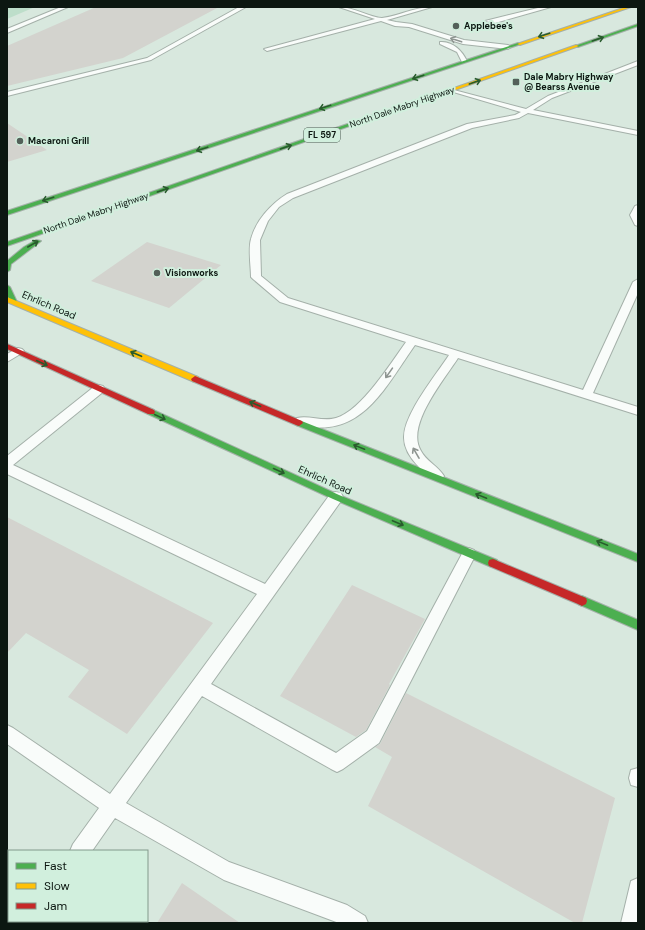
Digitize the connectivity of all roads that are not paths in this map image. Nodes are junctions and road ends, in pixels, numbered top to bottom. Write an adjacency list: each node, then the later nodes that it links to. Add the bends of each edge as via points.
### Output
1 (65, 7): 12 (lane)
2 (243, 7): 23 (lane, via 149,58)
3 (342, 7): 8 (lane)
4 (429, 7): 8 (lane)
5 (548, 7): 9 (lane)
6 (629, 7): 7 (main road, FL 597)
7 (594, 19): 15 (main road, via 576,34); 16 (main road, FL 597, one-way to 16)
8 (382, 20): 10 (lane); 17 (lane)
9 (488, 21)
10 (395, 24): 13 (lane); 16 (lane, one-way to 10, via 463,42 410,25)
11 (638, 25): 21 (main road, North Dale Mabry Highway / FL 597, one-way to 11)
12 (7, 31)
13 (406, 31)
14 (435, 41): 18 (lane, via 459,51)
15 (549, 44)
16 (508, 47): 18 (main road, FL 597)
17 (267, 49)
18 (464, 61): 26 (main road, FL 597, one-way to 26)
19 (507, 61): 21 (main road)
20 (638, 63): 24 (lane, via 550,97)
21 (519, 67): 22 (main road, North Dale Mabry Highway / FL 597, one-way to 21)
22 (452, 90): 24 (lane); 30 (main road, North Dale Mabry Highway / FL 597, one-way to 22)
23 (7, 94)
24 (526, 112): 25 (lane); 37 (lane, via 511,119 470,126 290,196 276,206 264,221 255,240 256,277 284,300)
25 (638, 133)
26 (125, 174): 27 (main road, via 88,180); 29 (main road, FL 597, one-way to 29)
27 (14, 201)
28 (638, 208): 31 (lane, via 634,215)
29 (7, 213)
30 (76, 220): 32 (main road, North Dale Mabry Highway / FL 597); 33 (main road, one-way to 30, via 8,262 26,248)
31 (638, 223)
32 (7, 244)
33 (7, 270)
34 (638, 282): 43 (lane)
35 (7, 287): 36 (main road)
36 (10, 300): 45 (main road, Ehrlich Road, one-way to 36)
37 (412, 341): 40 (lane); 45 (lane, one-way to 45, via 378,388 355,414 341,421 327,423)
38 (7, 346): 39 (main road, Ehrlich Road)
39 (18, 351): 41 (lane); 42 (main road, Ehrlich Road, one-way to 42)
40 (455, 355): 43 (lane); 48 (lane, one-way to 40, via 425,466 415,453 409,438 415,416)
41 (7, 359)
42 (99, 389): 46 (lane); 49 (main road, Ehrlich Road, one-way to 49)
43 (586, 395): 44 (lane)
44 (638, 411)
45 (291, 420): 48 (main road, Ehrlich Road, one-way to 45)
46 (7, 463)
47 (7, 468): 52 (lane)
48 (443, 481): 51 (main road, Ehrlich Road, one-way to 48)
49 (336, 497): 50 (main road, Ehrlich Road, one-way to 50); 52 (lane)
50 (469, 554): 53 (main road, Ehrlich Road); 54 (lane, via 373,737 338,763)
51 (638, 558)
52 (267, 592): 54 (lane)
53 (638, 625)
54 (199, 686): 56 (lane)
55 (7, 734): 56 (lane)
56 (112, 806): 57 (lane); 59 (lane, via 224,870 340,912)
57 (81, 850)
58 (638, 888): 60 (lane)
59 (358, 923)
60 (630, 923)

